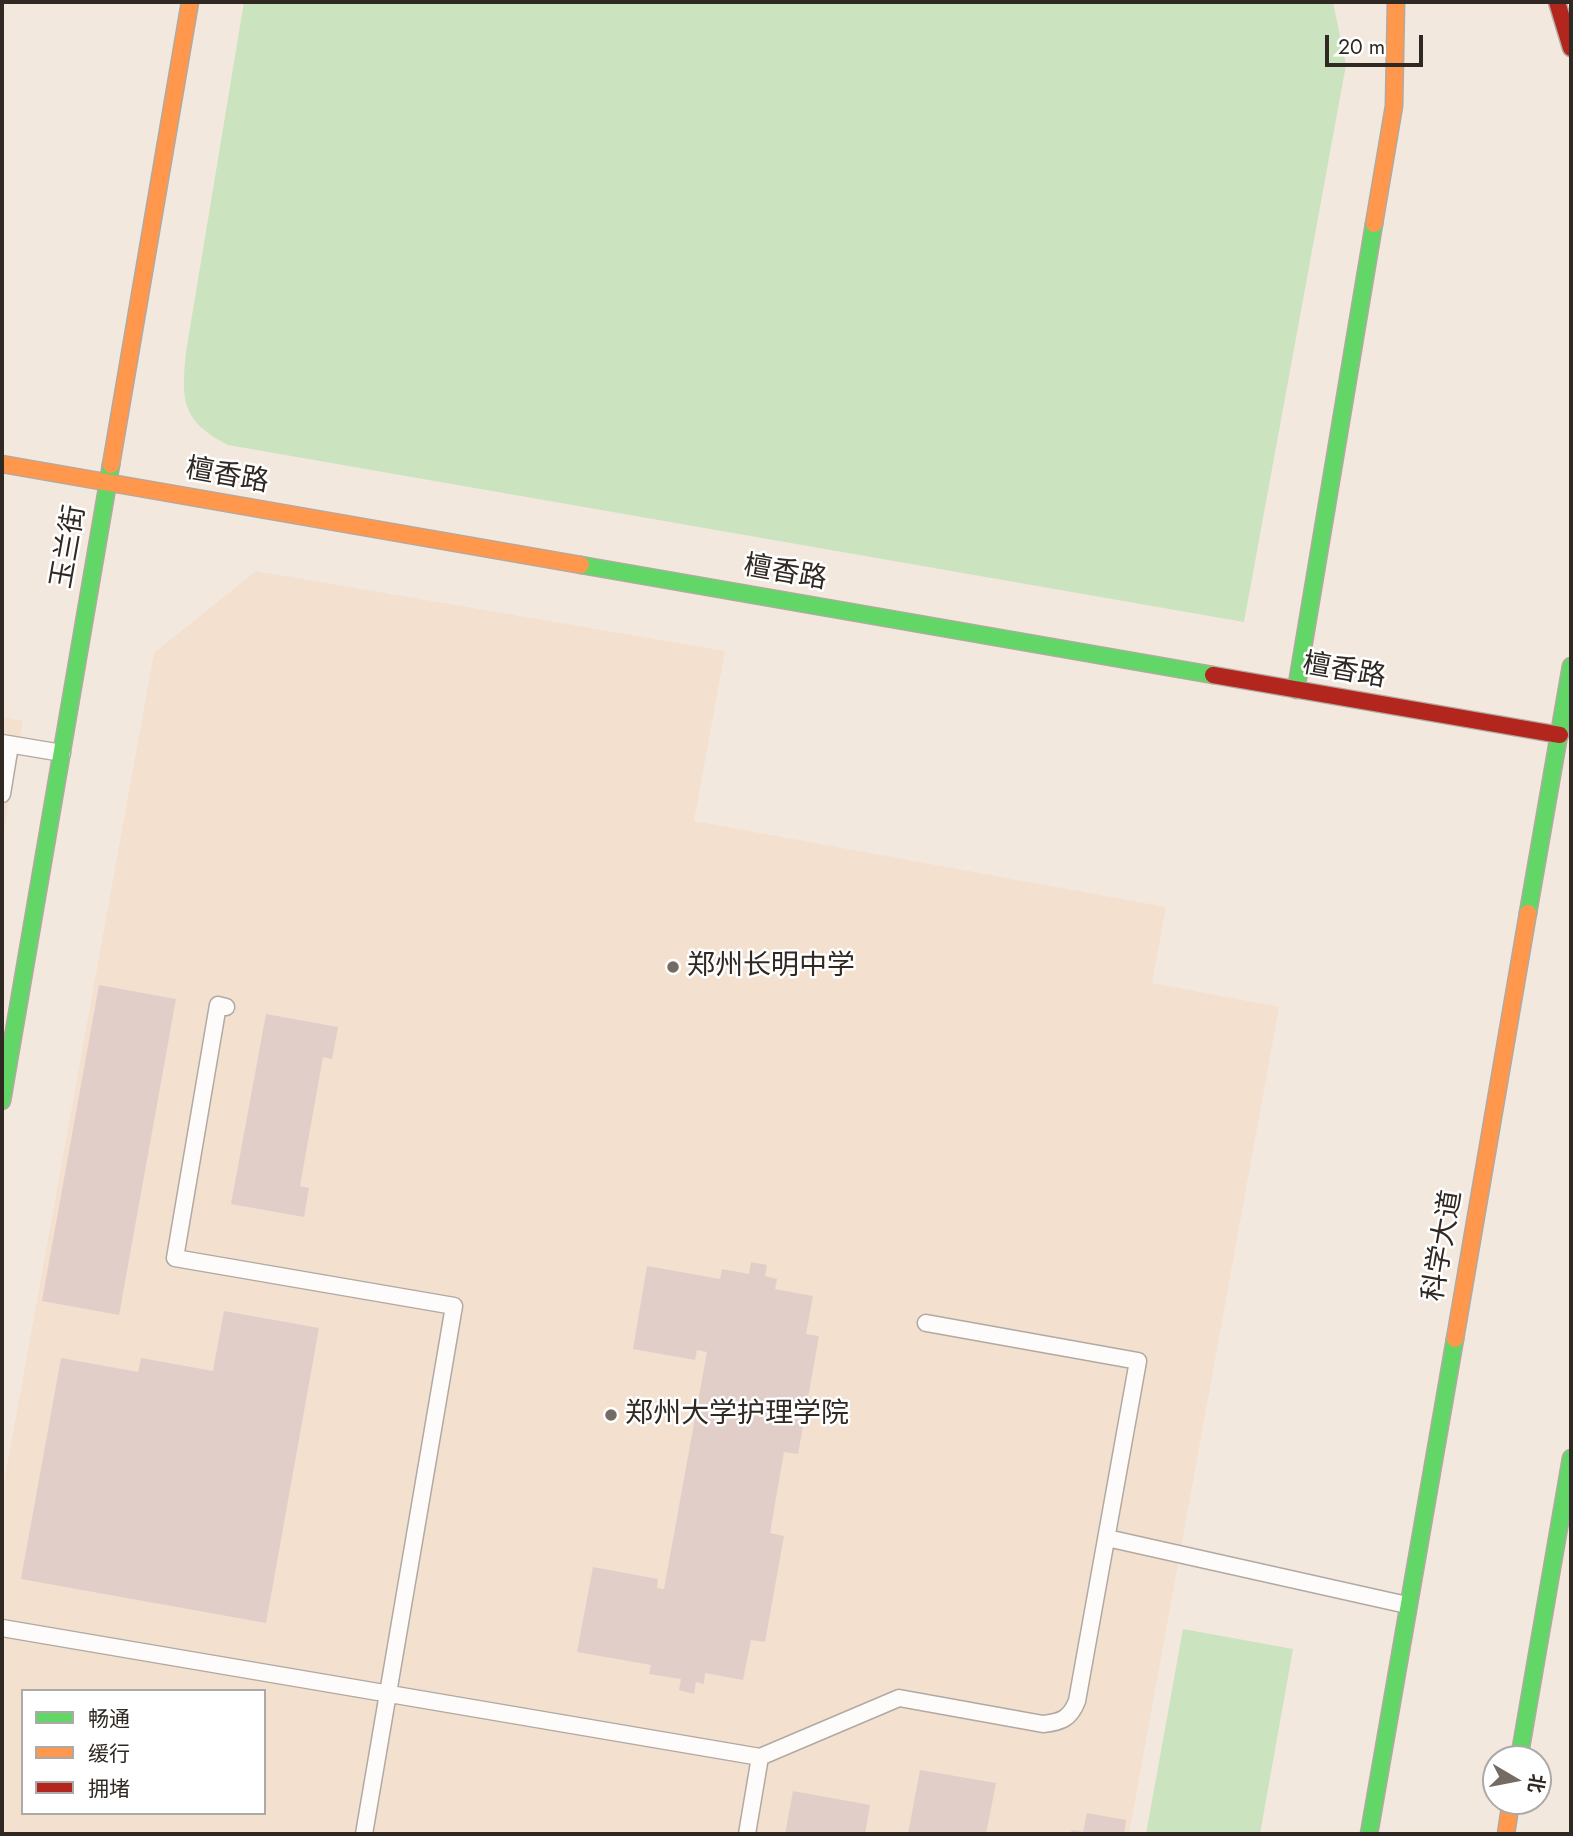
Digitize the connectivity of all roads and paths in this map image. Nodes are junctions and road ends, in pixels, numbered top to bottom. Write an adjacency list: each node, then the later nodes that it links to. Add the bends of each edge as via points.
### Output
1 (190, 2): 6 (main road, 玉兰街)
2 (1396, 2): 8 (main road, via 1394,106)
3 (1557, 2): 4 (main road)
4 (1571, 48)
5 (2, 464): 6 (main road, 檀香路)
6 (108, 483): 8 (main road, 檀香路); 11 (main road, 玉兰街)
7 (1571, 666): 9 (main road, 科学大道)
8 (1296, 690): 9 (main road, 檀香路)
9 (1560, 735): 18 (main road, 科学大道)
10 (6, 744): 11 (lane); 12 (lane)
11 (62, 753): 14 (main road, 玉兰街)
12 (2, 794)
13 (226, 1007): 20 (lane, via 218,1005 175,1258 454,1306)
14 (2, 1101)
15 (926, 1323): 17 (lane, via 1138,1361)
16 (1571, 1458): 21 (main road)
17 (1107, 1538): 18 (lane); 22 (lane, via 1077,1702 1066,1719 1043,1724 900,1698)
18 (1407, 1605): 26 (main road, 科学大道)
19 (2, 1628): 20 (lane)
20 (388, 1694): 22 (lane); 24 (lane)
21 (1521, 1745)
22 (760, 1757): 25 (lane)
23 (1509, 1815): 27 (main road)
24 (364, 1834)
25 (747, 1834)
26 (1369, 1834)
27 (1506, 1834)

